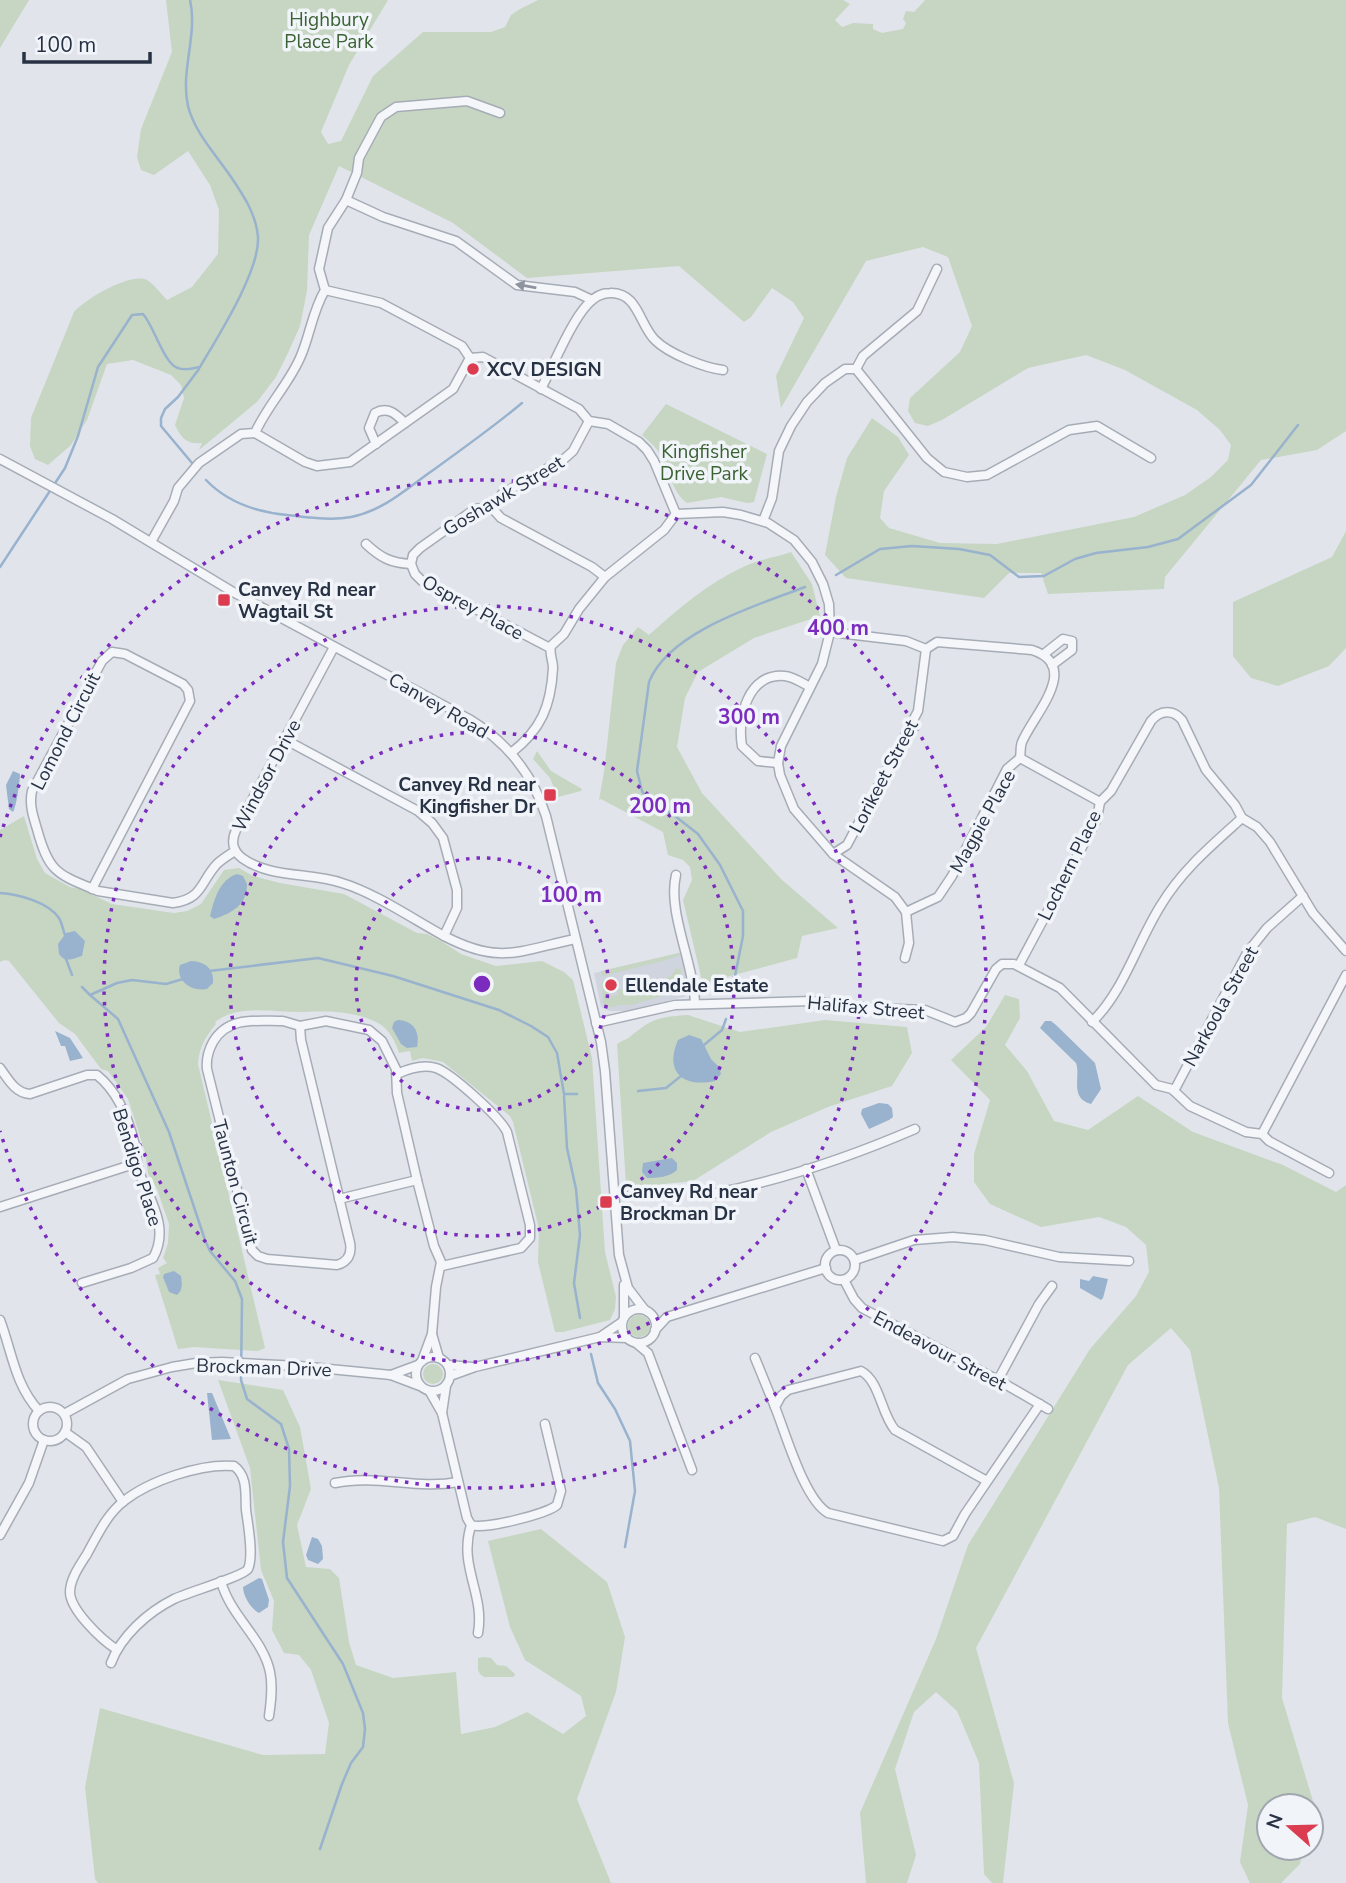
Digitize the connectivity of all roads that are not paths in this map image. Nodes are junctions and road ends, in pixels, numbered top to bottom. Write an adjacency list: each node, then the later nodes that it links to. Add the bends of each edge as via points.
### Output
1 (500, 113): 2 (street, via 467,101 388,111 359,158)
2 (346, 200): 4 (street, via 328,228 318,269); 5 (street, one-way to 2, via 575,292 517,285 456,241)
3 (937, 269): 7 (street, via 917,311 863,356)
4 (325, 290): 6 (street, via 382,303 462,346); 12 (street, via 301,356)
5 (592, 300): 8 (street, via 598,295 622,294 657,342 704,368); 9 (street)
6 (470, 358): 9 (street, via 483,357); 11 (street, via 453,388)
7 (856, 369): 14 (street, via 927,458 944,472 987,475 1069,430 1097,426); 18 (street, via 845,369 825,383 791,426 779,451 772,498)
8 (723, 370)
9 (541, 389): 10 (street, via 579,409)
10 (589, 421): 16 (street, Goshawk Street, via 569,455 502,494); 17 (street, via 608,424 647,450)
11 (405, 423): 13 (street); 13 (street, via 392,412 375,413 369,428)
12 (255, 433): 13 (street, via 317,466 350,462); 19 (street, via 241,434 199,463 178,488)
13 (376, 444)
14 (1151, 458)
15 (0, 459): 19 (street, Canvey Road)
16 (491, 507): 21 (street, Goshawk Street, via 471,511 420,548); 22 (street, via 501,518)
17 (676, 514): 18 (street, via 729,513); 22 (street, via 664,530)
18 (763, 521): 23 (street, via 794,540 815,567 828,598)
19 (151, 542): 24 (street, Canvey Road)
20 (366, 544): 21 (street, Osprey Place, via 384,560)
21 (411, 564): 25 (street, Osprey Place, via 422,581)
22 (605, 577): 25 (street)
23 (830, 632): 26 (street, via 906,641); 29 (street)
24 (334, 646): 30 (street, Windsor Drive); 31 (street, Canvey Road, via 478,724)
25 (550, 648): 31 (street, via 552,671 545,714 536,731)
26 (926, 649): 27 (street, via 937,642); 37 (street, Lorikeet Street, via 918,711 847,845)
27 (1044, 654): 28 (street); 28 (street, via 1060,640 1072,641 1070,652)
28 (1052, 665): 32 (street, Magpie Place, via 1051,691 1023,741)
29 (810, 687): 33 (street); 33 (street, via 775,676 757,687 745,703 742,746 758,761)
30 (284, 739): 36 (street, Windsor Drive, via 236,830); 42 (street, via 418,811 436,827 458,896)
31 (511, 752): 43 (street, Canvey Road, via 544,809)
32 (1020, 758): 34 (street); 41 (street, Magpie Place, via 1007,769 938,897)
33 (778, 763): 37 (street, via 794,809)
34 (1100, 802): 35 (street, Lochern Place, via 1151,721 1167,712 1182,720 1206,770); 46 (street, Lochern Place, via 1097,819)
35 (1242, 818): 40 (street, Lochern Place, via 1270,842); 49 (street, via 1171,890 1107,1006)
36 (235, 851): 39 (street, Lomond Circuit, via 217,864 198,892 181,902); 42 (street, Windsor Drive, via 268,870 350,885)
37 (833, 854): 41 (street, via 895,897)
38 (676, 875): 48 (street, via 673,894)
39 (92, 889): 39 (street, Lomond Circuit, via 49,863 30,800 102,661 118,652 183,684 190,701)
40 (1303, 897): 44 (street, Lochern Place); 54 (street, Narkoola Street, via 1267,928 1247,953)
41 (906, 912): 45 (street, via 909,943)
42 (444, 936): 43 (street, Windsor Drive, via 472,950 498,954)
43 (575, 939): 50 (street, Canvey Road)
44 (1346, 951)
45 (905, 958)
46 (1018, 965): 48 (street, Halifax Street, via 996,968 971,1013 955,1022 925,1010 820,1000); 49 (street, via 1060,988)
47 (1346, 975): 56 (street)
48 (695, 1004): 50 (street, Halifax Street)
49 (1092, 1022): 54 (street, via 1147,1079)
50 (596, 1023): 69 (street, Canvey Road, via 605,1071 617,1245)
51 (300, 1026): 53 (street, Taunton Circuit, via 326,1021 369,1030 384,1044); 62 (street, Taunton Circuit); 62 (street, Taunton Circuit, via 283,1021 232,1023 217,1035 207,1058 252,1251 267,1259 342,1263 351,1248)
52 (0, 1068): 57 (street, Bendigo Place, via 24,1094 97,1075 121,1105)
53 (397, 1074): 60 (street, Taunton Circuit, via 397,1093); 67 (street, via 423,1067 440,1070 499,1118 507,1132 530,1225 530,1238 521,1248)
54 (1174, 1091): 56 (street, via 1190,1106 1246,1132)
55 (915, 1129): 58 (street)
56 (1262, 1134): 59 (street)
57 (137, 1163): 63 (street); 71 (street, Bendigo Place, via 160,1222 156,1252 131,1268)
58 (806, 1169): 61 (street, via 760,1185); 64 (street)
59 (1329, 1173)
60 (417, 1180): 62 (street); 67 (street, Taunton Circuit)
61 (712, 1194)
62 (340, 1199)
63 (0, 1207)
64 (836, 1250): 65 (street, via 850,1252); 68 (street, via 828,1256)
65 (855, 1260): 66 (street, via 914,1240 953,1237 1059,1257); 70 (street, via 852,1274)
66 (1129, 1261)
67 (442, 1266): 78 (street)
68 (825, 1269): 70 (street, via 833,1279); 74 (street)
69 (624, 1277): 73 (street, Canvey Road, via 630,1292); 76 (street, Canvey Road)
70 (844, 1280): 90 (street, Endeavour Street, via 862,1308)
71 (82, 1283)
72 (1052, 1286): 90 (street)
73 (648, 1312): 74 (street); 76 (street, via 633,1310); 77 (street, via 655,1321)
74 (667, 1317): 77 (street)
75 (0, 1320): 97 (street, via 18,1381)
76 (623, 1320): 79 (street); 80 (street)
77 (654, 1333): 81 (street); 82 (street)
78 (432, 1334): 83 (street); 85 (street)
79 (600, 1337): 80 (street); 87 (street)
80 (627, 1338): 81 (street)
81 (636, 1343): 82 (street)
82 (648, 1353): 103 (street)
83 (439, 1358): 85 (street); 86 (street)
84 (755, 1358): 95 (street)
85 (420, 1363): 88 (street, Brockman Drive); 91 (street, via 416,1376)
86 (448, 1365): 87 (street); 89 (street)
87 (475, 1367): 89 (street)
88 (391, 1375): 91 (street, Brockman Drive); 99 (street, Brockman Drive, via 222,1362 172,1367 128,1379)
89 (450, 1376): 92 (street)
90 (998, 1380): 94 (street, Endeavour Street)
91 (421, 1386): 93 (street)
92 (446, 1386): 93 (street); 98 (street)
93 (430, 1392): 98 (street)
94 (1040, 1404): 96 (street, Endeavour Street); 104 (street)
95 (775, 1407): 104 (street, via 788,1390 861,1370 869,1376 895,1430); 104 (street, via 810,1497 828,1513 947,1541)
96 (1048, 1409)
97 (39, 1411): 99 (street, via 55,1407); 102 (street, via 33,1427)
98 (442, 1413): 105 (street)
99 (64, 1414): 101 (street)
100 (545, 1424): 108 (street, via 561,1491 557,1505 488,1525)
101 (65, 1432): 102 (street, via 56,1440); 107 (street, via 86,1447)
102 (44, 1440): 109 (street, via 29,1483)
103 (692, 1470)
104 (987, 1481)
105 (458, 1482): 106 (street, via 439,1485 360,1478); 108 (street)
106 (335, 1483)
107 (123, 1502): 110 (street, via 188,1470 222,1465 238,1469 244,1478 248,1568 244,1575); 112 (street, via 103,1526 70,1591 74,1606)
108 (471, 1525): 111 (street, via 466,1552 479,1610)
109 (0, 1535)
110 (221, 1581): 112 (street, via 172,1599); 114 (street, via 228,1602 265,1656 272,1686)
111 (478, 1633)
112 (116, 1649): 113 (street)
113 (111, 1663)
114 (270, 1716)

